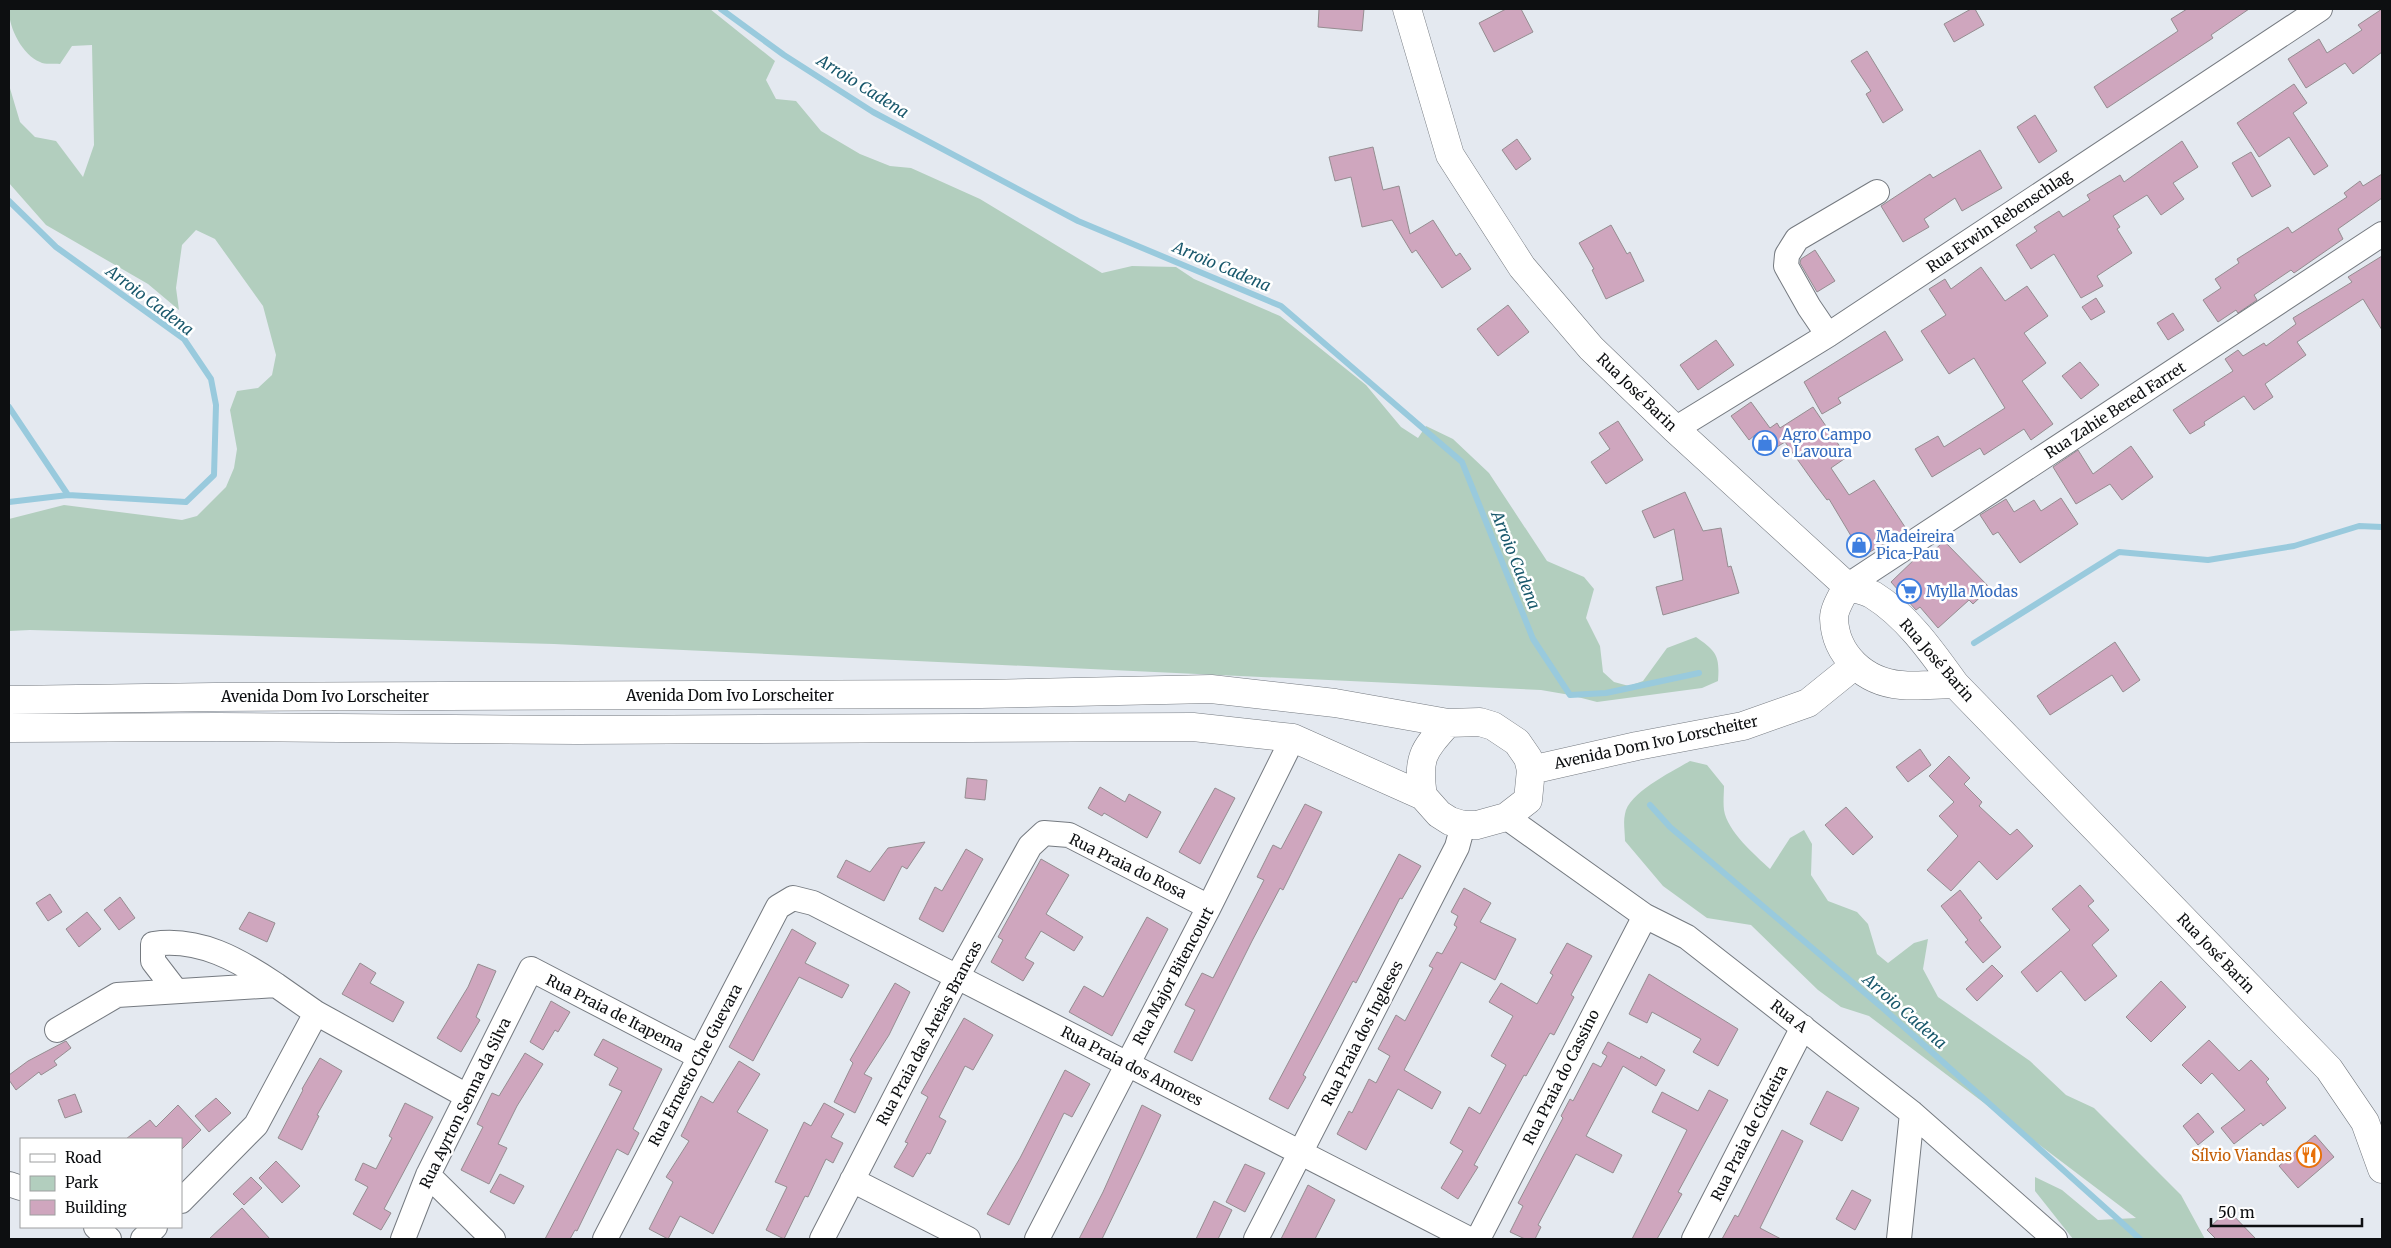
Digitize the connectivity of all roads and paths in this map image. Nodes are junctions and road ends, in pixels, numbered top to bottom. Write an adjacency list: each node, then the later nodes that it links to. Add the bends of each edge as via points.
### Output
1 (1407, 9): 6 (main road, Rua José Barin, via 1450,155 1522,267 1591,348)
2 (2320, 9): 5 (street, Rua Erwin Rebenschlag)
3 (1877, 192): 5 (street, via 1797,239 1788,255 1786,266)
4 (2382, 234): 7 (street, Rua Zahie Bered Farret)
5 (1828, 334): 6 (street, Rua Erwin Rebenschlag)
6 (1675, 429): 7 (main road, Rua José Barin)
7 (1848, 586): 8 (main road, via 1834,616 1842,650); 9 (main road, Rua José Barin, via 1872,595 1904,620)
8 (1855, 665): 9 (main road, via 1864,675 1902,686); 14 (main road, Avenida Dom Ivo Lorscheiter, via 1808,703 1743,726)
9 (1955, 684): 34 (main road, Rua José Barin, via 2329,1069 2365,1122)
10 (9, 700): 11 (main road, Avenida Dom Ivo Lorscheiter, via 224,696 971,694 1210,688 1318,700)
11 (1448, 723): 14 (main road, Avenida Dom Ivo Lorscheiter, via 1480,722 1493,726 1517,742 1528,758); 15 (main road, via 1424,752 1420,772)
12 (9, 728): 13 (main road, Avenida Dom Ivo Lorscheiter, via 1193,727)
13 (1293, 738): 15 (main road, Avenida Dom Ivo Lorscheiter); 20 (street, Rua Major Bitencourt)
14 (1531, 770): 16 (main road, via 1528,800)
15 (1423, 796): 17 (main road, Avenida Dom Ivo Lorscheiter, via 1439,814)
16 (1506, 817): 17 (main road, via 1477,825); 21 (street, Rua A)
17 (1463, 825): 33 (street, Rua Praia dos Ingleses, via 1457,847)
18 (1044, 833): 20 (street, Rua Praia do Rosa, via 1069,835); 23 (street, Rua Praia das Areias Brancas, via 1030,846)
19 (793, 898): 23 (street, Rua Praia dos Amores, via 813,903); 29 (street, Rua Ernesto Che Guevara, via 778,908)
20 (1209, 907): 30 (street, Rua Major Bitencourt)
21 (1645, 916): 27 (street, Rua A, via 1687,937); 50 (street, Rua Praia do Cassino)
22 (531, 970): 29 (street, Rua Praia de Itapema); 31 (street, Rua Ayrton Senna da Silva)
23 (957, 977): 30 (street, Rua Praia dos Amores); 36 (street, Rua Praia das Areias Brancas)
24 (276, 985): 25 (street); 25 (street, via 244,963 215,951 188,943 153,944 153,961); 26 (street)
25 (176, 991): 28 (street, via 117,995)
26 (316, 1013): 31 (street); 37 (street, via 256,1125)
27 (1803, 1027): 32 (street, Rua A); 51 (street, Rua Praia de Cidreira)
28 (57, 1030)
29 (700, 1057): 44 (street, Rua Ernesto Che Guevara)
30 (1127, 1064): 33 (street, Rua Praia dos Amores); 47 (street, Rua Major Bitencourt)
31 (467, 1096): 35 (street, Rua Ayrton Senna da Silva)
32 (1912, 1113): 52 (street); 53 (street, Rua A)
33 (1300, 1153): 48 (street, Rua Praia dos Ingleses); 49 (street, Rua Praia dos Amores)
34 (2382, 1169)
35 (428, 1174): 42 (street, Rua Ayrton Senna da Silva); 43 (street)
36 (852, 1180): 45 (street, Rua Praia das Areias Brancas); 46 (street)
37 (182, 1200)
38 (97, 1228): 40 (street)
39 (154, 1228): 41 (street)
40 (109, 1239)
41 (143, 1239)
42 (404, 1239)
43 (493, 1239)
44 (605, 1239)
45 (822, 1239)
46 (968, 1239)
47 (1036, 1239)
48 (1256, 1239)
49 (1468, 1239)
50 (1478, 1239)
51 (1694, 1239)
52 (1899, 1239)
53 (2055, 1239)

